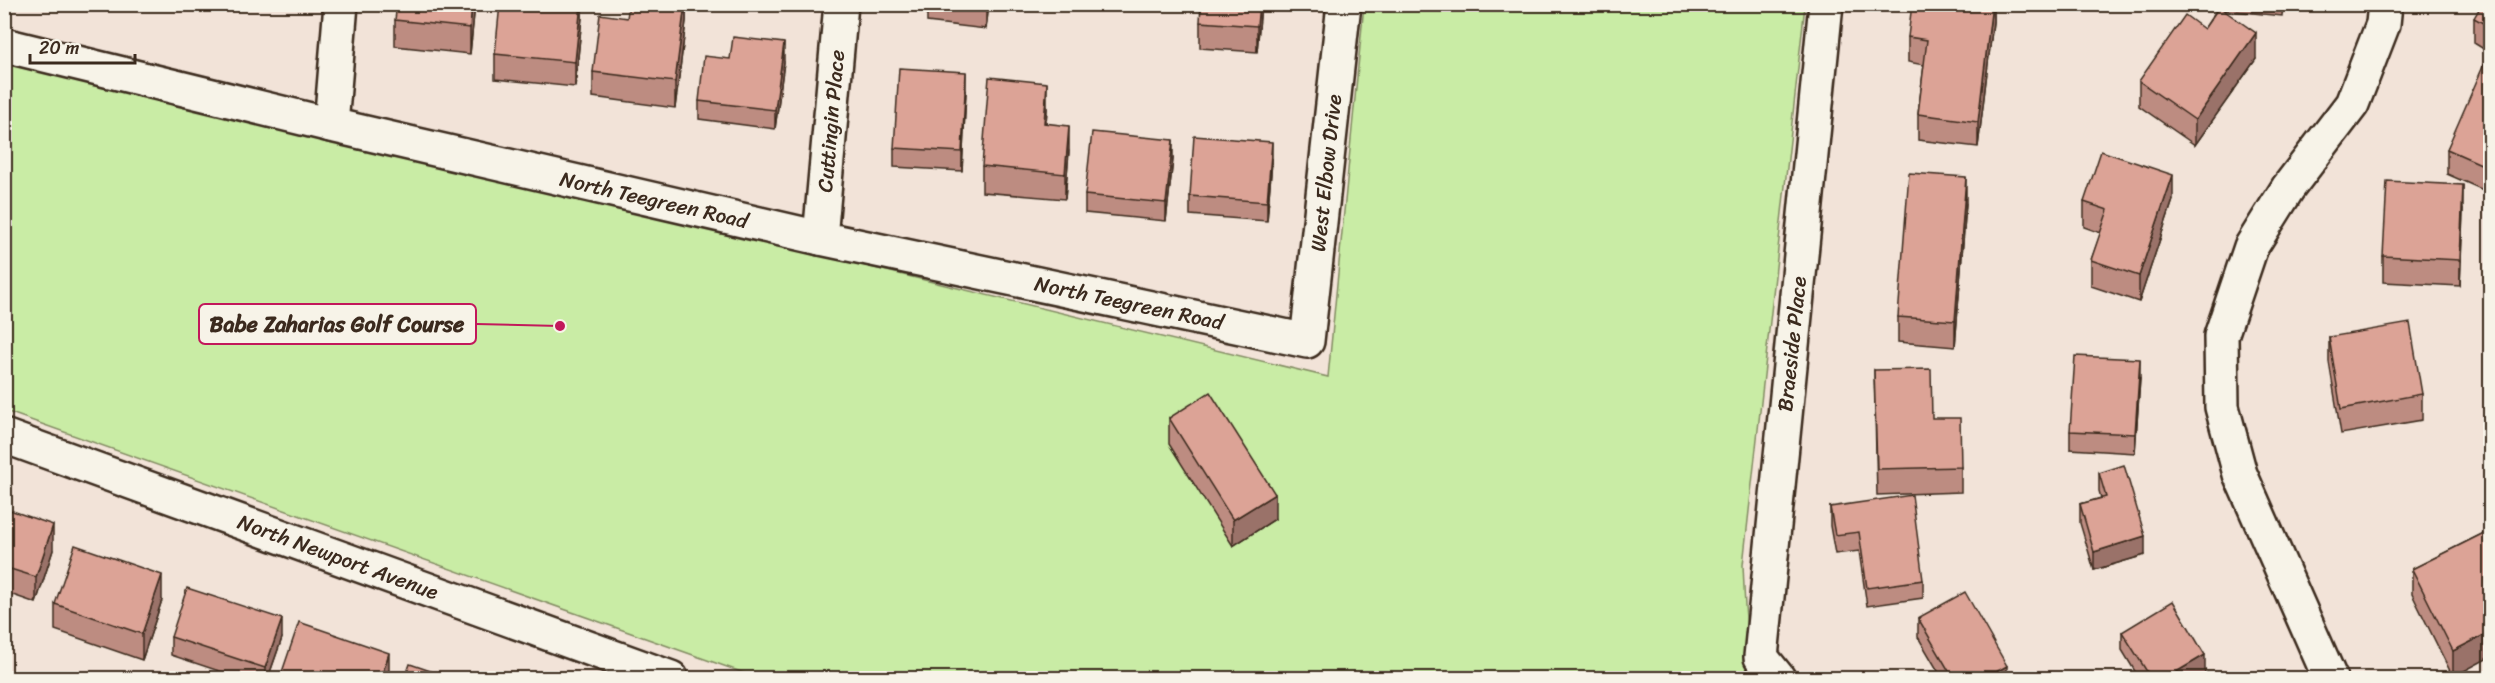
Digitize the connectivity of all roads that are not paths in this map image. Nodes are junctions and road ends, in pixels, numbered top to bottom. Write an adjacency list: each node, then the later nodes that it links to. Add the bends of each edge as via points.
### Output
1 (342, 4): 7 (street)
2 (842, 4): 8 (street, Cuttingin Place)
3 (1344, 4): 9 (street, West Elbow Drive)
4 (1826, 4): 12 (street, Braeside Place, via 1761,657)
5 (2385, 4): 13 (street, via 2383,24 2352,104 2288,188 2251,247 2221,336 2222,407 2241,474)
6 (4, 45): 7 (street, North Teegreen Road)
7 (331, 125): 8 (street, North Teegreen Road)
8 (820, 238): 9 (street, North Teegreen Road)
9 (1307, 341)
10 (4, 435): 11 (street, North Newport Avenue)
11 (671, 678)
12 (1778, 678)
13 (2330, 678)

